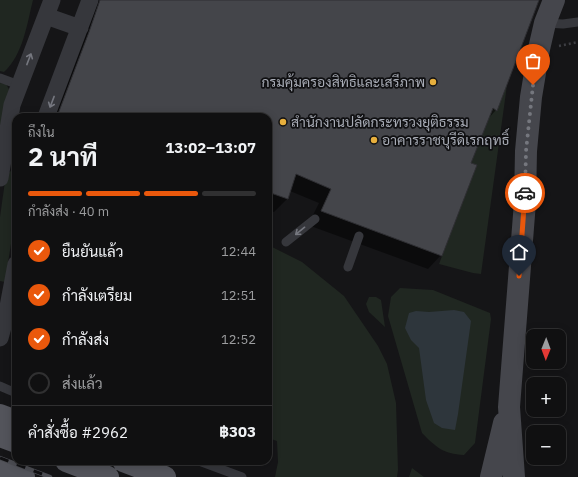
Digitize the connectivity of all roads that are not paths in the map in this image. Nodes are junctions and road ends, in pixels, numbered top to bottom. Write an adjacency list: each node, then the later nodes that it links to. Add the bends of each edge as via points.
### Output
1 (90, 0): 6 (street)
2 (554, 0): 5 (street)
3 (49, 8): 6 (street); 8 (street, one-way to 3)
4 (578, 22): 5 (lane)
5 (545, 23): 21 (street, via 531,97)
6 (80, 28): 10 (street, one-way to 10)
7 (0, 78): 8 (lane)
8 (19, 85): 9 (street, via 12,106)
9 (13, 113)
10 (48, 113)
11 (12, 129): 12 (street)
12 (6, 168)
13 (315, 219): 15 (lane, one-way to 15)
14 (359, 236): 16 (lane)
15 (286, 242)
16 (348, 266)
17 (12, 282): 18 (street)
18 (1, 331)
19 (0, 386): 20 (lane)
20 (12, 391)
21 (509, 406): 32 (street); 33 (street)
22 (0, 415): 23 (main road)
23 (12, 420)
24 (0, 436): 25 (main road)
25 (12, 440)
26 (76, 465): 29 (main road)
27 (133, 465): 30 (main road)
28 (210, 465): 31 (lane)
29 (108, 477)
30 (165, 477)
31 (242, 477)
32 (491, 477)
33 (514, 477)

